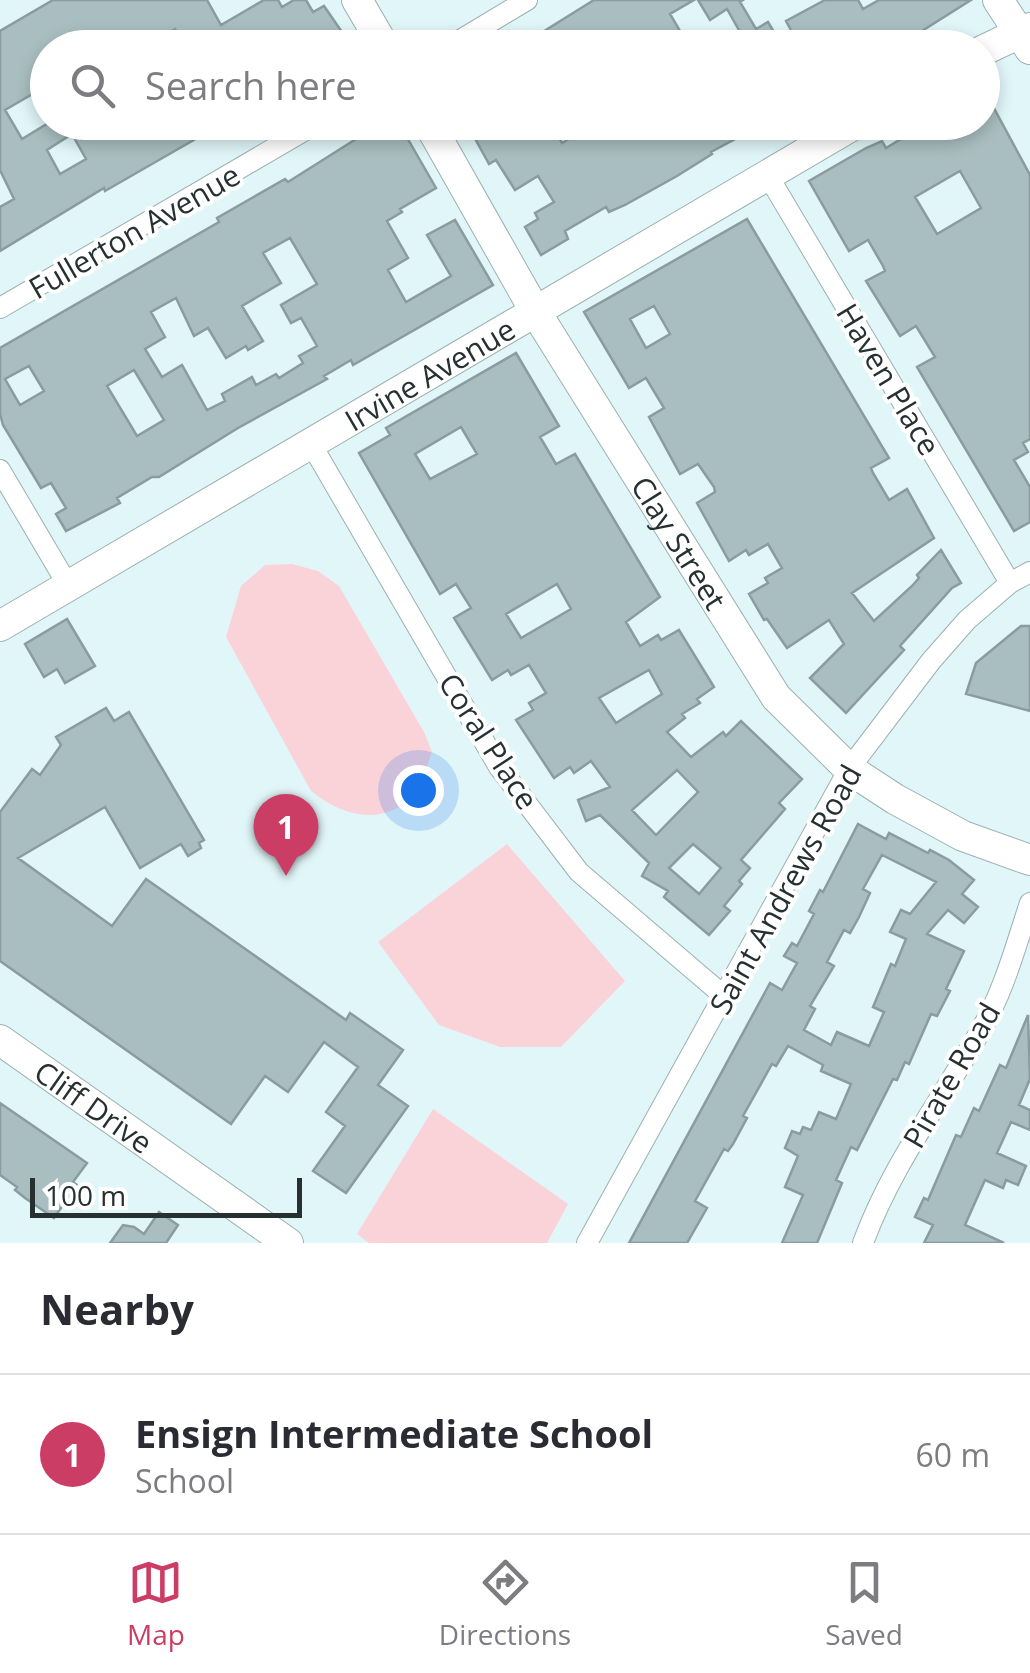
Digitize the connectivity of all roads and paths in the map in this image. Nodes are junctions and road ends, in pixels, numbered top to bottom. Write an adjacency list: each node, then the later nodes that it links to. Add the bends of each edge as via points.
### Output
1 (357, 0): 4 (street)
2 (527, 0): 5 (street)
3 (998, 0): 6 (street)
4 (374, 30)
5 (477, 30)
6 (1026, 37): 7 (street)
7 (1000, 46)
8 (288, 140): 12 (street, Fullerton Avenue)
9 (438, 140): 13 (street, Clay Street)
10 (826, 140): 11 (street, Irvine Avenue)
11 (767, 174): 13 (street, Irvine Avenue); 17 (street, Haven Place)
12 (0, 308)
13 (535, 310): 14 (street, Irvine Avenue); 20 (street, Clay Street, via 776,698)
14 (310, 442): 18 (street, Irvine Avenue); 23 (street, Coral Place, via 499,767 579,872)
15 (0, 470): 18 (street)
16 (1030, 572): 17 (street, Saint Andrews Road)
17 (1010, 583): 20 (street, Saint Andrews Road, via 931,661)
18 (68, 588): 19 (street, Irvine Avenue)
19 (0, 626)
20 (849, 769): 21 (street, Clay Street, via 963,836); 23 (street, Saint Andrews Road)
21 (1030, 860)
22 (1030, 903): 27 (street, Pirate Road, via 988,1017 920,1126)
23 (724, 996): 26 (street, Saint Andrews Road)
24 (0, 1040): 25 (street, Cliff Drive)
25 (288, 1243)
26 (587, 1243)
27 (863, 1243)

